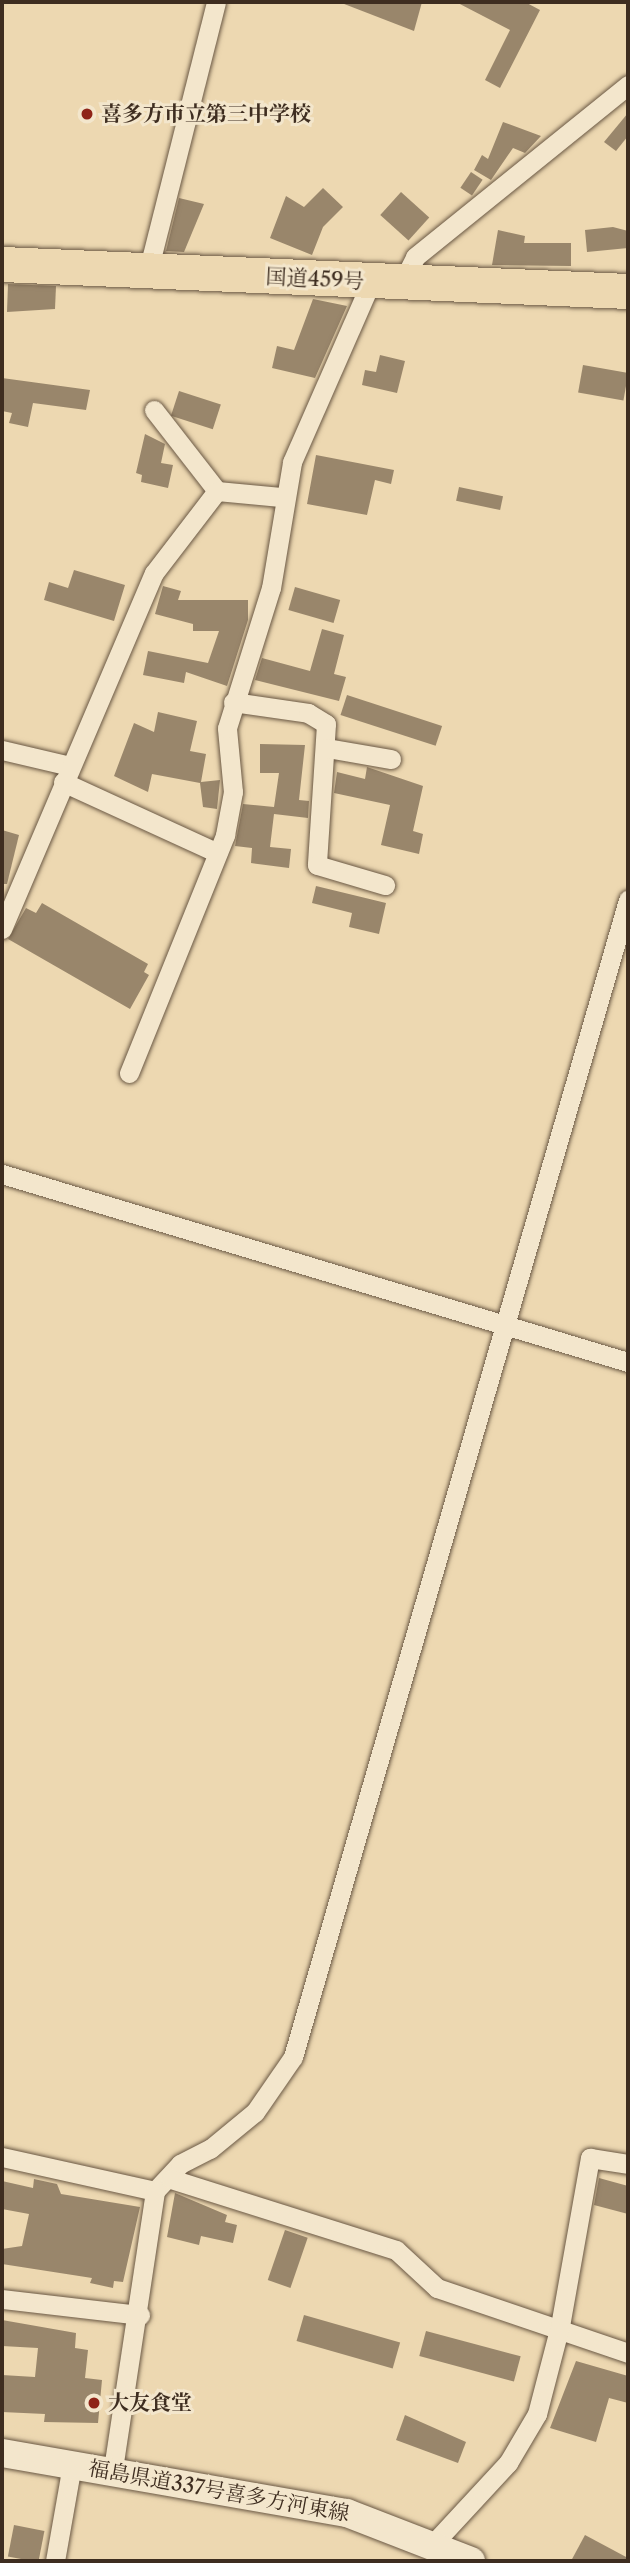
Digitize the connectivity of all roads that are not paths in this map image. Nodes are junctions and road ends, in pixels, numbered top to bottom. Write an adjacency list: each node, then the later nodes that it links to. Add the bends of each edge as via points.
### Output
1 (216, 2): 4 (street)
2 (628, 85): 5 (street)
3 (2, 264): 4 (highway, 国道459号)
4 (148, 271): 5 (highway, 国道459号)
5 (387, 282): 6 (highway, 国道459号); 9 (street)
6 (628, 291)
7 (154, 410): 8 (street)
8 (217, 491): 9 (street); 14 (street, via 155,573)
9 (281, 497): 10 (street, via 271,588)
10 (233, 702): 11 (street, via 321,719); 15 (street, via 227,728 232,799)
11 (327, 748): 13 (street); 16 (street, via 317,865)
12 (2, 750): 14 (street)
13 (391, 759)
14 (66, 774): 15 (street); 18 (street)
15 (218, 853): 19 (street)
16 (385, 885)
17 (628, 900): 21 (street)
18 (2, 929)
19 (129, 1073)
20 (2, 1174): 21 (street)
21 (505, 1325): 22 (street); 25 (street, via 293,2057 255,2112 210,2149 180,2164)
22 (628, 1362)
23 (2, 2157): 25 (street)
24 (628, 2164): 28 (street, via 590,2158)
25 (163, 2185): 27 (street); 28 (street, via 396,2250 436,2288)
26 (2, 2299): 27 (street)
27 (140, 2315): 32 (street)
28 (560, 2326): 29 (street); 33 (street, via 543,2399 527,2432 508,2463)
29 (628, 2353)
30 (2, 2453): 31 (main road, 福島県道337号喜多方河東線)
31 (72, 2465): 32 (main road, 福島県道337号喜多方河東線); 34 (street)
32 (113, 2469): 33 (main road, 福島県道337号喜多方河東線, via 347,2513)
33 (432, 2545): 35 (main road, 福島県道337号喜多方河東線)
34 (55, 2561)
35 (471, 2561)

